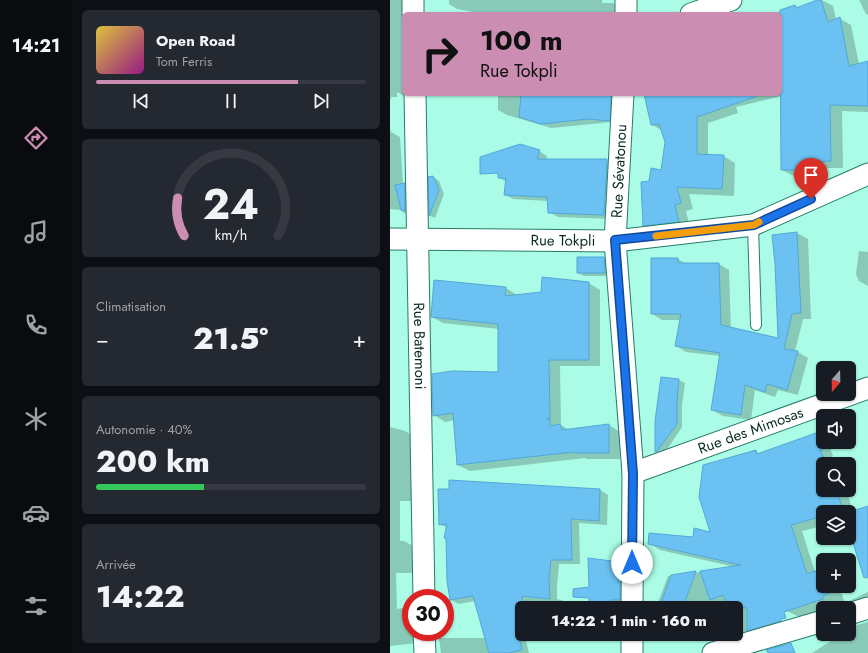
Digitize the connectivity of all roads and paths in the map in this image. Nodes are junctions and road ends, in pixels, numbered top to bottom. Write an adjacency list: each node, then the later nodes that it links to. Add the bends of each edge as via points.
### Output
1 (413, 0): 4 (street)
2 (626, 0): 5 (street)
3 (731, 0): 6 (street)
4 (413, 12)
5 (626, 12)
6 (697, 12)
7 (415, 96): 12 (street, Rue Batemoni)
8 (623, 96): 13 (street, Rue Sévatonou)
9 (868, 174): 10 (street, Rue Tokpli)
10 (754, 225): 13 (street, Rue Tokpli); 14 (lane)
11 (390, 239): 12 (street, Rue Tokpli)
12 (418, 239): 13 (street, Rue Tokpli); 17 (street, Rue Batemoni)
13 (615, 240): 16 (street, Rue Sévatonou)
14 (756, 325)
15 (868, 388): 16 (street, Rue des Mimosas)
16 (633, 474): 18 (street, Rue Sévatonou)
17 (424, 589)
18 (632, 601)
19 (868, 608): 20 (street)
20 (856, 612)
21 (816, 623): 26 (street)
22 (424, 641): 24 (street)
23 (632, 641): 25 (street)
24 (425, 653)
25 (632, 653)
26 (713, 653)

